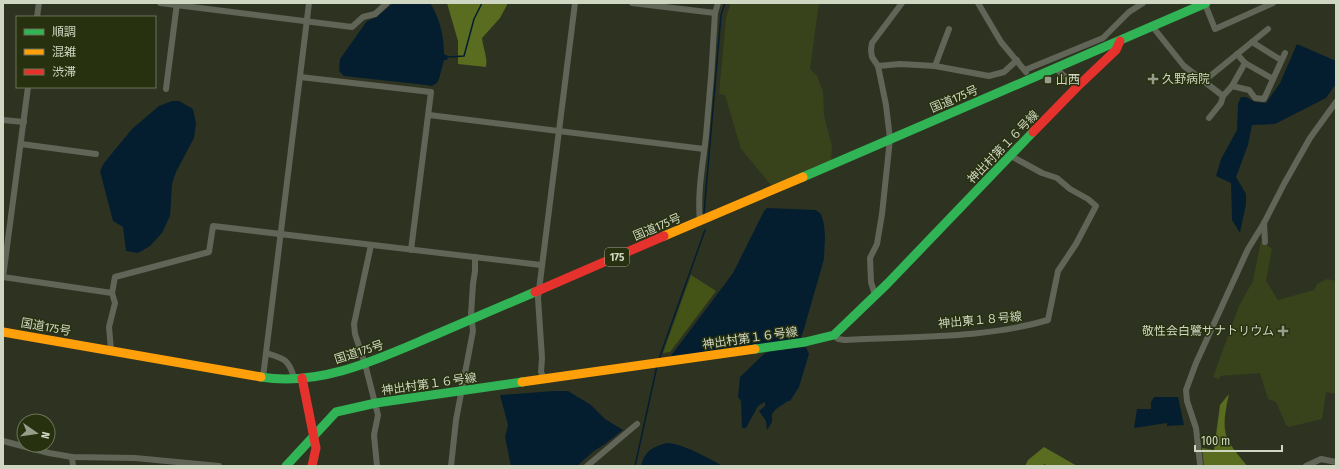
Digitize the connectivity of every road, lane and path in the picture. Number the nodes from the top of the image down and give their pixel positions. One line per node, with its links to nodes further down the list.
1 (39, 3): 15 (street)
2 (160, 3): 13 (street)
3 (309, 3): 16 (street)
4 (387, 3): 16 (street)
5 (575, 3): 45 (street)
6 (632, 3): 14 (street)
7 (718, 3): 14 (street)
8 (902, 3): 27 (street)
9 (978, 3): 24 (street)
10 (1143, 3): 30 (street)
11 (1206, 3): 12 (street); 17 (main road, 国道175号 / 175)
12 (1274, 3)
13 (177, 4): 16 (street); 38 (street)
14 (715, 13): 48 (street)
15 (37, 16)
16 (307, 21): 31 (street)
17 (1152, 26): 20 (main road, 国道175号 / 175); 34 (street)
18 (949, 29): 28 (street)
19 (1268, 29): 21 (street)
20 (1120, 41): 29 (main road, 国道175号 / 175); 36 (main road, 神出村第１６号線)
21 (1252, 42): 23 (street); 25 (street)
22 (1285, 53): 25 (street)
23 (1237, 54): 26 (street); 34 (street)
24 (1017, 60): 28 (street); 30 (street)
25 (1281, 60): 33 (street)
26 (1245, 63): 33 (street); 35 (street)
27 (878, 66): 28 (street); 46 (street)
28 (935, 66)
29 (1055, 68): 32 (main road, 国道175号 / 175); 36 (street)
30 (1025, 70): 32 (street)
31 (300, 77): 41 (street); 53 (street)
32 (1032, 78): 46 (main road, 国道175号 / 175)
33 (1273, 79): 35 (street)
34 (1204, 81): 39 (street)
35 (1232, 86): 39 (street)
36 (1077, 87): 50 (main road, 神出村第１６号線)
37 (28, 88): 44 (street)
38 (166, 89)
39 (1223, 96): 42 (street)
40 (1336, 102): 52 (street)
41 (429, 115): 45 (street); 56 (street)
42 (1209, 118)
43 (3, 120): 44 (street)
44 (24, 122): 47 (street)
45 (559, 131): 48 (street); 58 (street)
46 (890, 139): 51 (main road, 国道175号 / 175); 62 (street)
47 (21, 144): 49 (street); 59 (street)
48 (704, 149): 51 (street)
49 (96, 154)
50 (1012, 156): 62 (main road, 神出村第１６号線); 65 (street, 神出東１８号線)
51 (700, 221): 60 (main road, 国道175号 / 175)
52 (1264, 223): 54 (street); 79 (street)
53 (281, 234): 55 (street); 61 (street); 67 (street)
54 (1265, 242)
55 (371, 245): 56 (street); 68 (street)
56 (411, 250): 57 (street)
57 (475, 257): 58 (street); 63 (street)
58 (541, 265): 60 (street)
59 (3, 277): 61 (street)
60 (539, 290): 63 (main road, 国道175号 / 175); 71 (street)
61 (112, 293): 66 (street)
62 (875, 295): 65 (main road, 神出村第１６号線)
63 (471, 320): 68 (main road, 国道175号 / 175); 72 (street)
64 (3, 332): 66 (main road, 国道175号 / 175)
65 (834, 335): 71 (main road, 神出村第１６号線)
66 (111, 350): 69 (main road, 国道175号 / 175)
67 (266, 354): 69 (street); 70 (street)
68 (365, 364): 70 (main road, 国道175号 / 175); 73 (street)
69 (263, 377): 70 (main road, 国道175号 / 175)
70 (298, 378): 75 (main road)
71 (545, 380): 72 (main road, 神出村第１６号線)
72 (462, 391): 73 (main road, 神出村第１６号線); 85 (street)
73 (376, 403): 75 (main road, 神出村第１６号線); 84 (street)
74 (638, 424): 86 (street)
75 (314, 435): 82 (main road, 神出村第１６号線); 83 (main road)
76 (3, 441): 77 (street)
77 (72, 456): 80 (street); 81 (street)
78 (1336, 462): 87 (street)
79 (1200, 464)
80 (74, 466)
81 (219, 466)
82 (286, 466)
83 (312, 466)
84 (377, 466)
85 (450, 466)
86 (587, 466)
87 (1306, 466)

